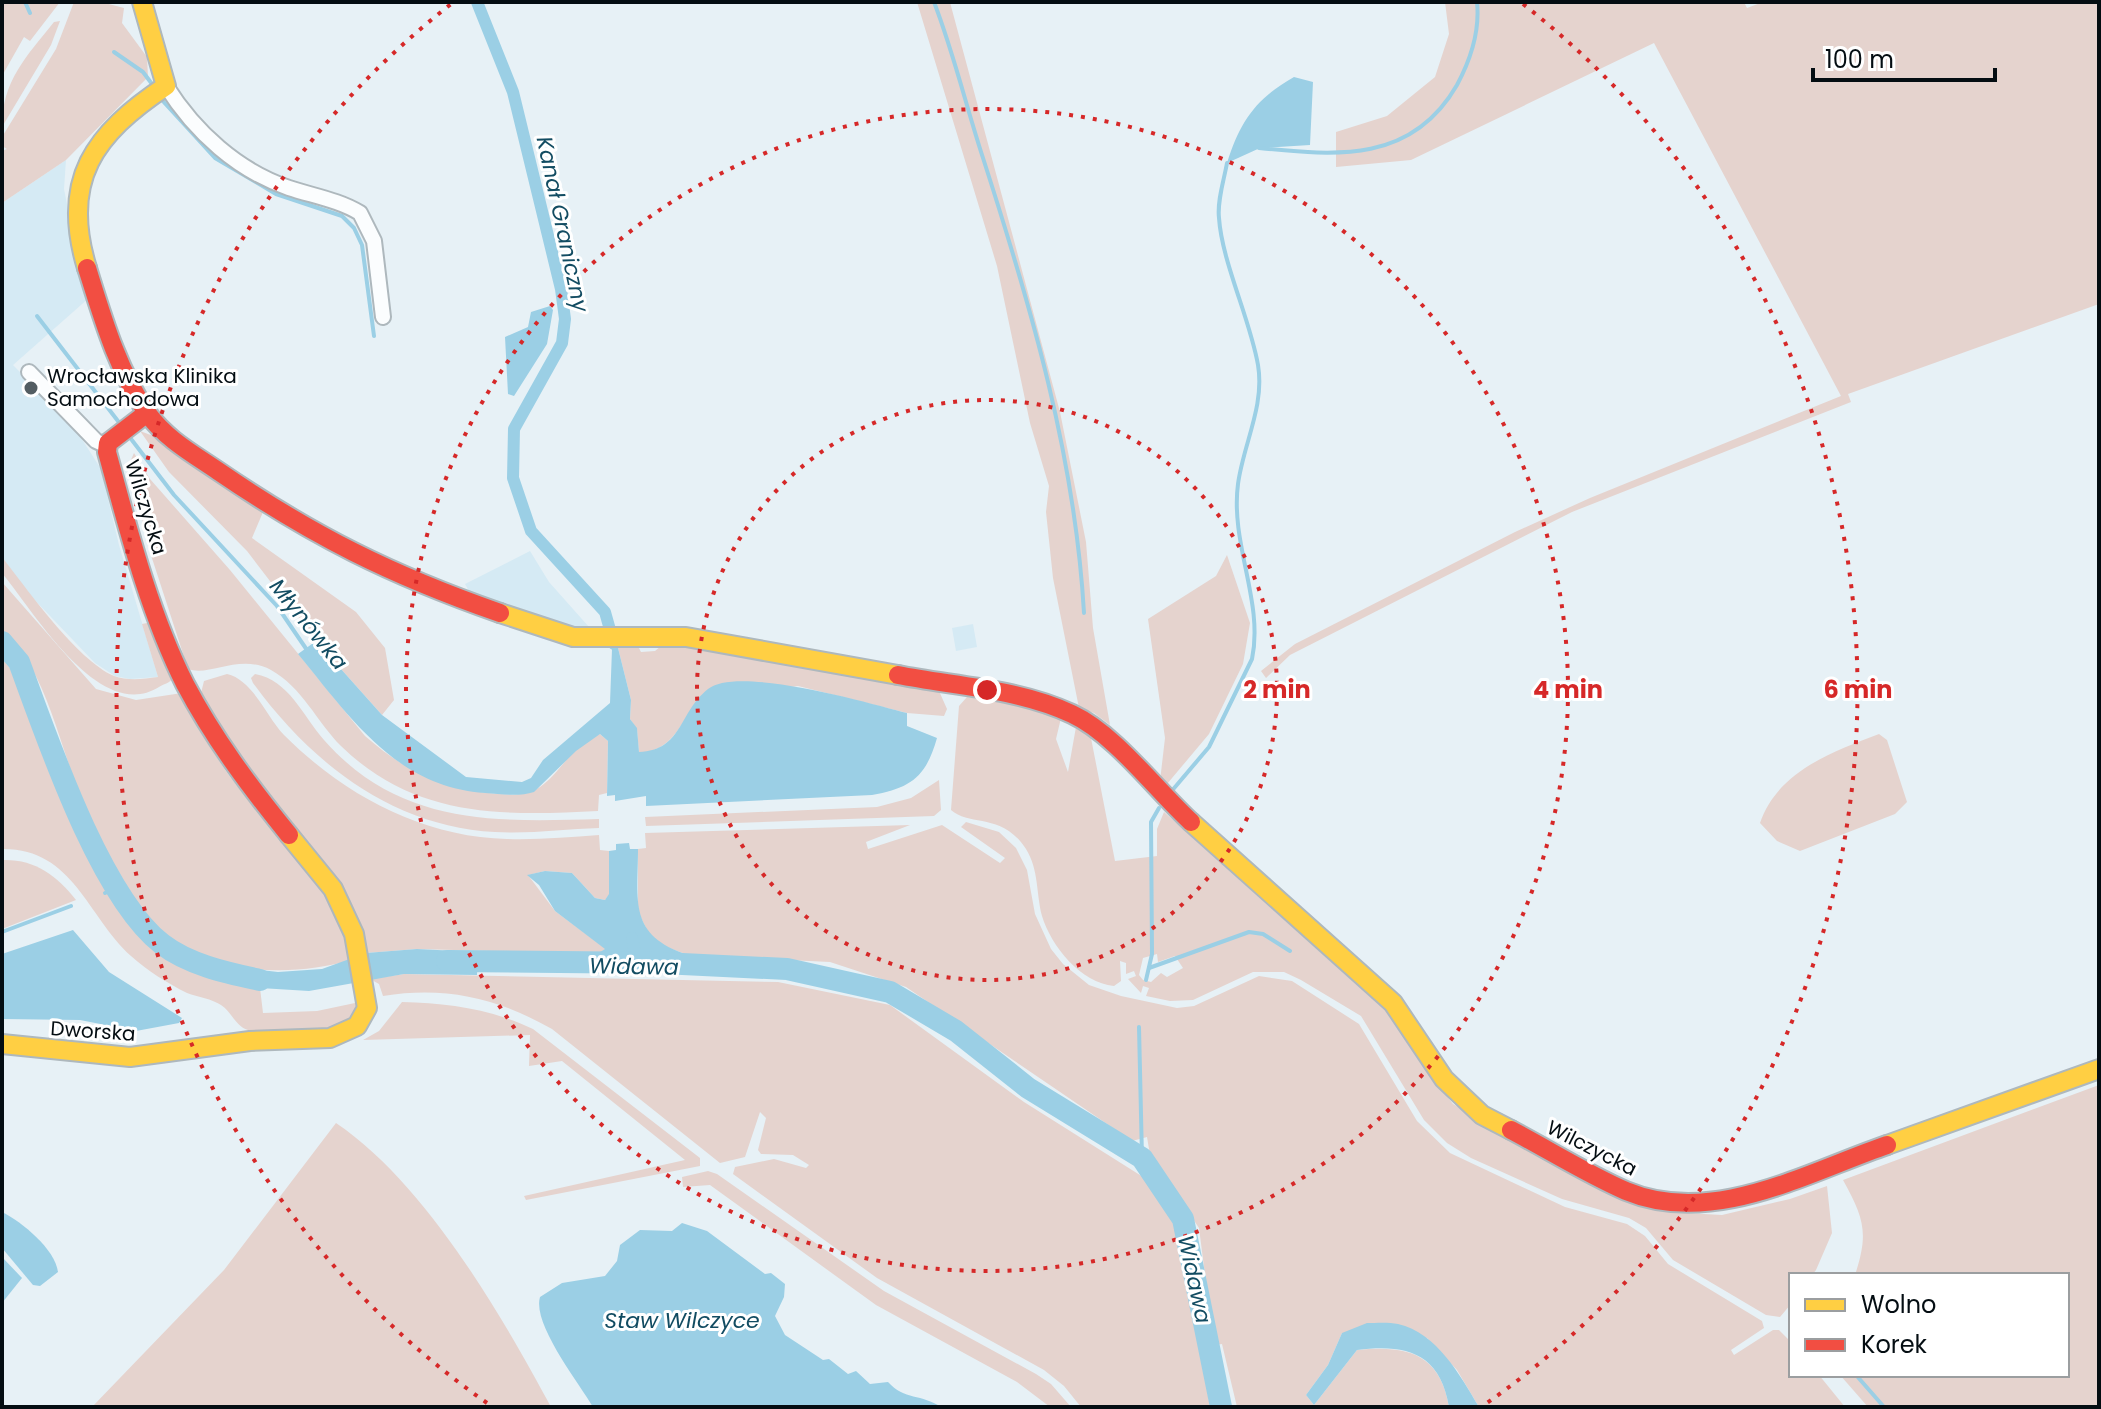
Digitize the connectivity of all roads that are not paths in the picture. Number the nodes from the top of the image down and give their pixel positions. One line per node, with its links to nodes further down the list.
1 (142, 2): 2 (street)
2 (166, 86): 3 (street); 5 (street)
3 (383, 317)
4 (29, 372): 6 (street)
5 (141, 417): 6 (street, Wilczycka); 9 (street, Wilczycka)
6 (110, 442): 7 (street, Wilczycka)
7 (366, 991): 8 (street, Dworska)
8 (2, 1044)
9 (2099, 1069)

